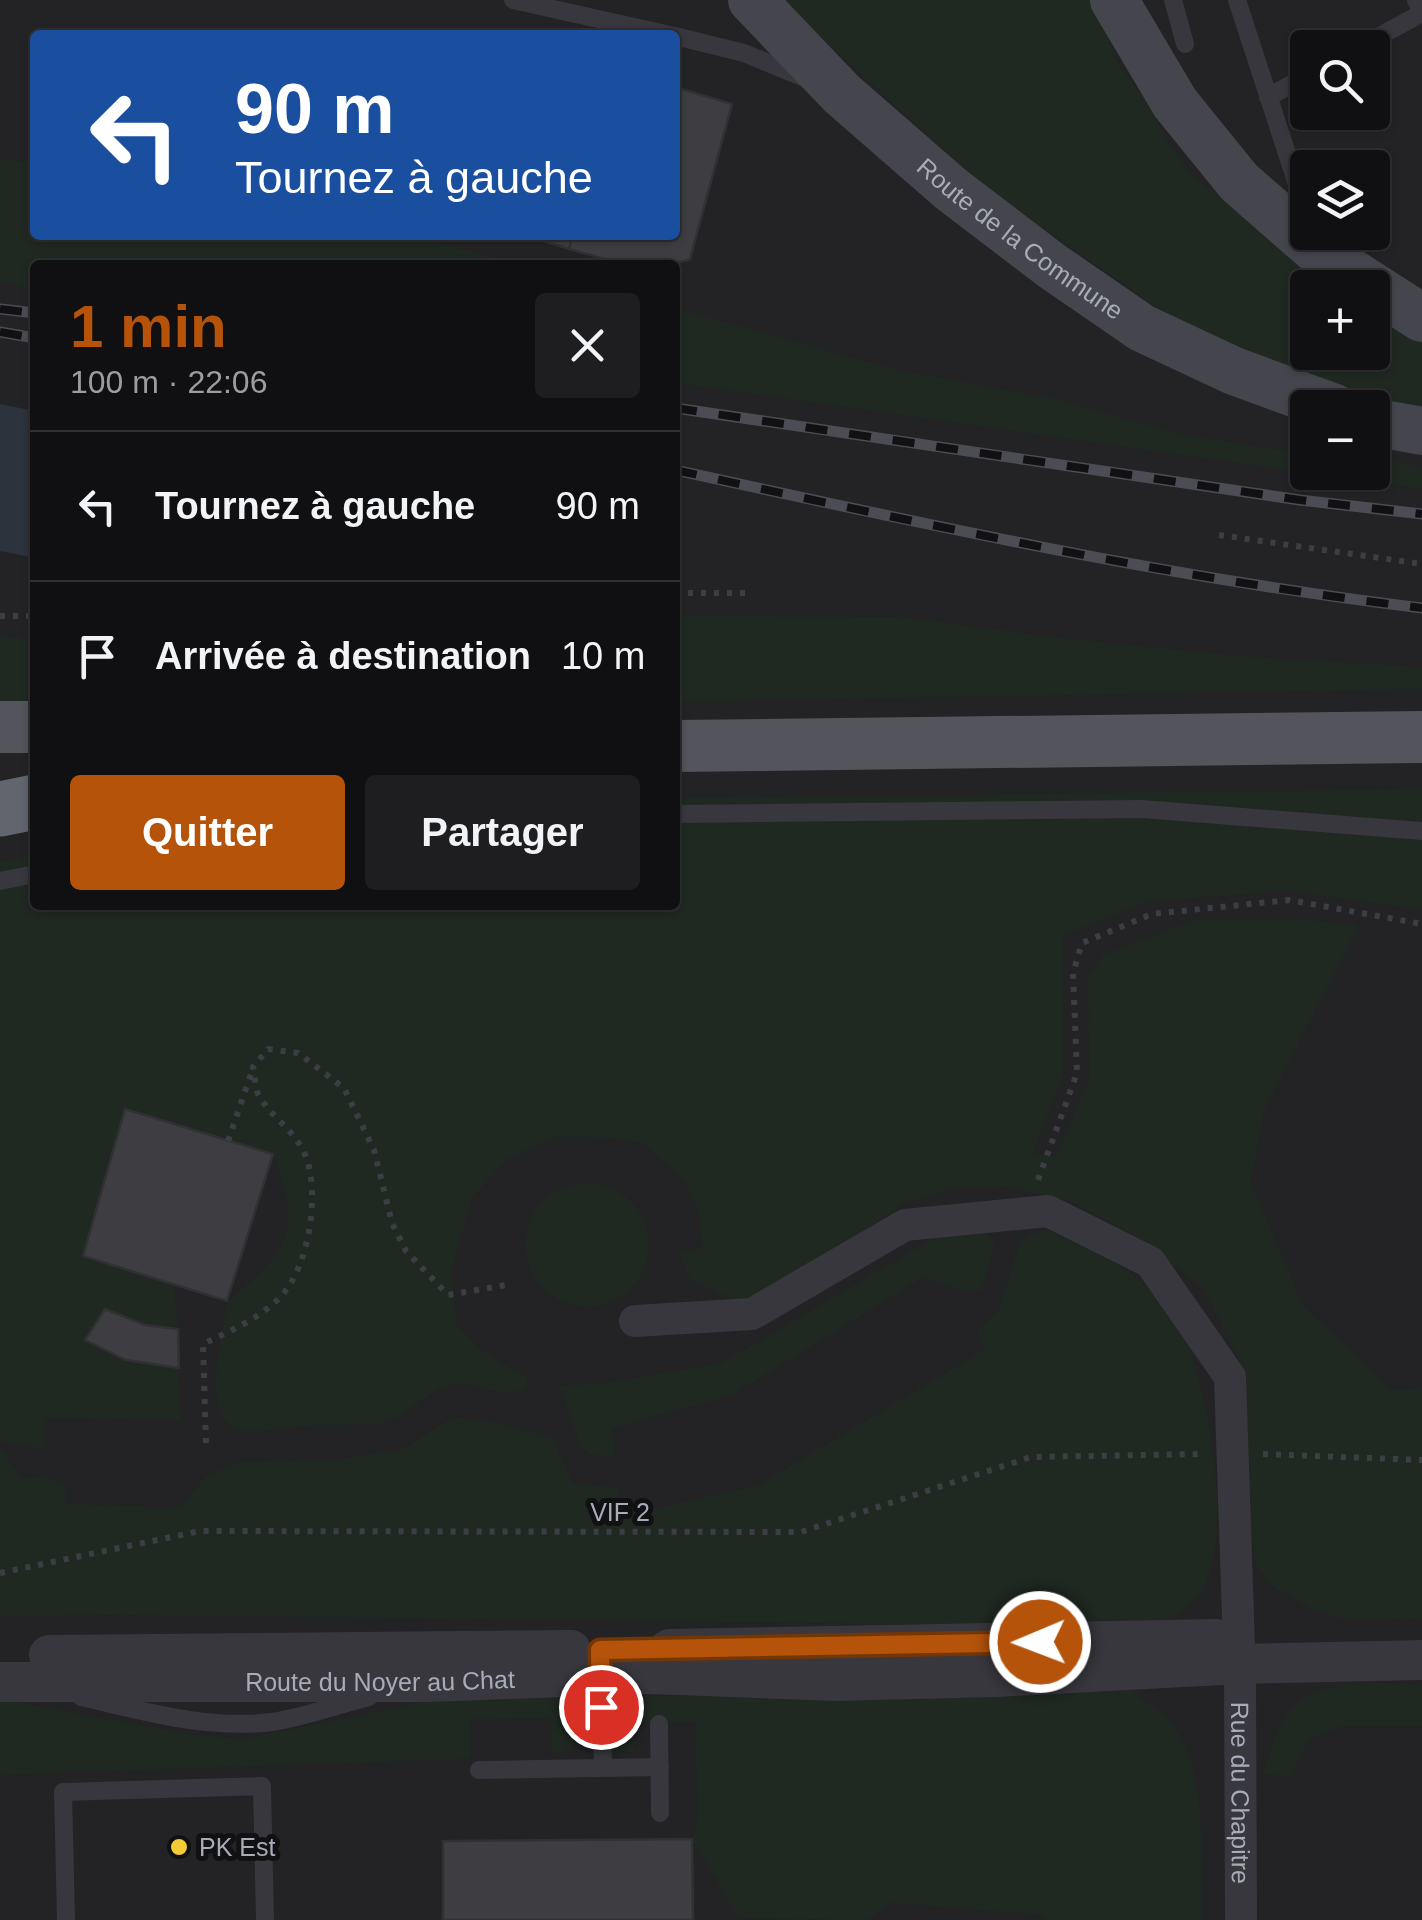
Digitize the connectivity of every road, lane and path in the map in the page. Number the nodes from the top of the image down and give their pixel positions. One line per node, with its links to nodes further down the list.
1 (513, 0): 7 (lane)
2 (752, 0): 13 (main road, Route de la Commune)
3 (1114, 0): 16 (main road)
4 (1173, 0): 11 (lane)
5 (1237, 0): 14 (lane)
6 (1416, 0): 9 (lane)
7 (554, 4): 8 (lane)
8 (651, 30)
9 (1390, 30)
10 (680, 37): 13 (lane)
11 (1186, 44)
12 (1290, 85): 14 (lane)
13 (842, 94): 19 (main road, Route de la Commune)
14 (1268, 97): 15 (lane)
15 (1290, 164)
16 (1290, 218)
17 (1334, 250): 18 (main road)
18 (1422, 318)
19 (1290, 391)
20 (1390, 425): 21 (main road)
21 (1422, 431)
22 (1219, 535): 23 (path)
23 (1422, 564)
24 (680, 593): 25 (path)
25 (747, 593)
26 (0, 616): 27 (path)
27 (30, 616)
28 (0, 727): 29 (main road)
29 (30, 728)
30 (1422, 738): 31 (main road)
31 (680, 746)
32 (30, 803): 33 (highway)
33 (0, 808)
34 (680, 814): 35 (lane)
35 (1422, 831)
36 (30, 875): 37 (lane)
37 (0, 881)
38 (1422, 924): 41 (path)
39 (253, 1067): 40 (path); 42 (path); 44 (path)
40 (228, 1141)
41 (1026, 1213): 43 (street, Rue du Chapitre); 45 (street, Rue du Chapitre)
42 (512, 1284)
43 (635, 1320)
44 (206, 1442)
45 (1233, 1454): 46 (path, VIF 2); 47 (path, VIF 2); 49 (street, Rue du Chapitre)
46 (1422, 1460)
47 (0, 1573)
48 (1422, 1636): 49 (street, Route du Noyer au Chat)
49 (1240, 1651): 50 (street, Route du Noyer au Chat); 51 (street, Route du Noyer au Chat); 60 (street, Rue du Chapitre)
50 (1422, 1660)
51 (600, 1662): 52 (street, Route du Noyer au Chat); 52 (street, Route du Noyer au Chat); 55 (lane)
52 (4, 1673)
53 (659, 1724): 54 (lane)
54 (660, 1767): 55 (lane); 57 (lane)
55 (602, 1768): 56 (lane)
56 (479, 1770)
57 (660, 1814)
58 (66, 1920): 59 (lane)
59 (265, 1920)
60 (1240, 1920)

